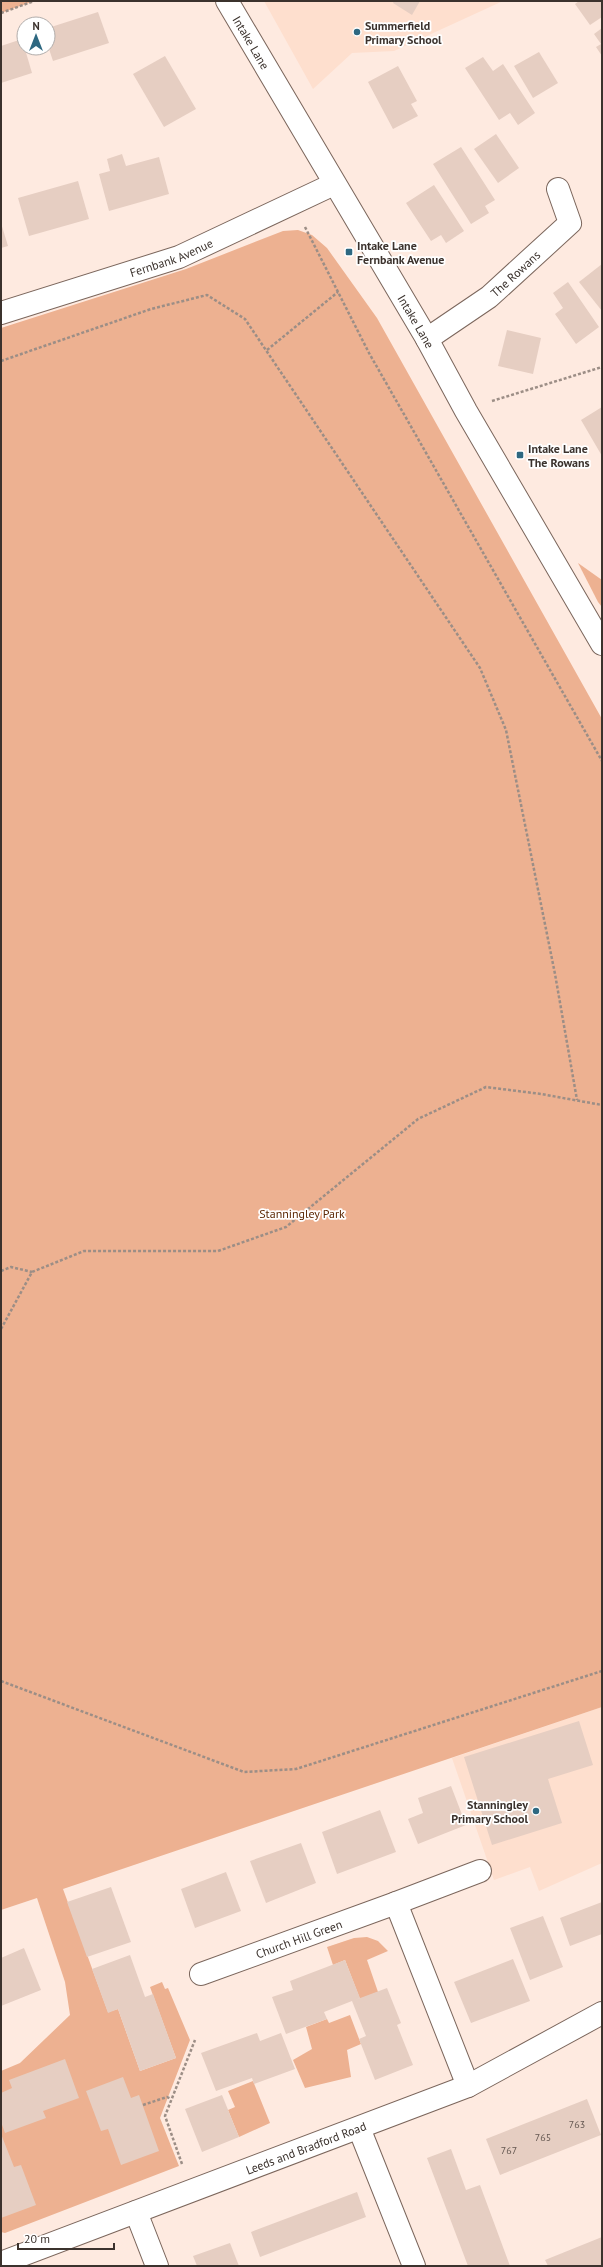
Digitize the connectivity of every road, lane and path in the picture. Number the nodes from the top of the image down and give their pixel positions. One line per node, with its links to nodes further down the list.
1 (34, 1): 3 (path)
2 (228, 1): 4 (street, Intake Lane)
3 (1, 12)
4 (334, 184): 6 (street, Fernbank Avenue); 9 (street, Intake Lane)
5 (558, 188): 9 (street, The Rowans)
6 (293, 204): 7 (path); 8 (street, Fernbank Avenue)
7 (338, 292): 10 (path); 15 (path)
8 (1, 313)
9 (427, 339): 13 (street, Intake Lane)
10 (267, 350): 11 (path); 16 (path)
11 (1, 361)
12 (602, 367): 13 (path)
13 (466, 411): 14 (street, Intake Lane)
14 (602, 644)
15 (602, 761)
16 (577, 1100): 17 (path); 19 (path)
17 (602, 1105)
18 (1, 1271): 19 (path)
19 (32, 1272): 20 (path)
20 (1, 1329)
21 (602, 1671): 22 (path)
22 (1, 1681)
23 (480, 1871): 24 (street, Church Hill Green)
24 (396, 1903): 25 (street, Church Hill Green); 28 (street)
25 (201, 1974)
26 (602, 2013): 28 (street, Leeds and Bradford Road)
27 (195, 2040): 29 (path)
28 (468, 2086): 31 (street, Leeds and Bradford Road)
29 (171, 2099): 30 (path); 32 (path)
30 (143, 2105)
31 (359, 2128): 33 (street, Leeds and Bradford Road); 36 (street)
32 (184, 2170)
33 (136, 2212): 34 (street, Leeds and Bradford Road); 35 (street)
34 (1, 2263)
35 (157, 2266)
36 (414, 2266)

